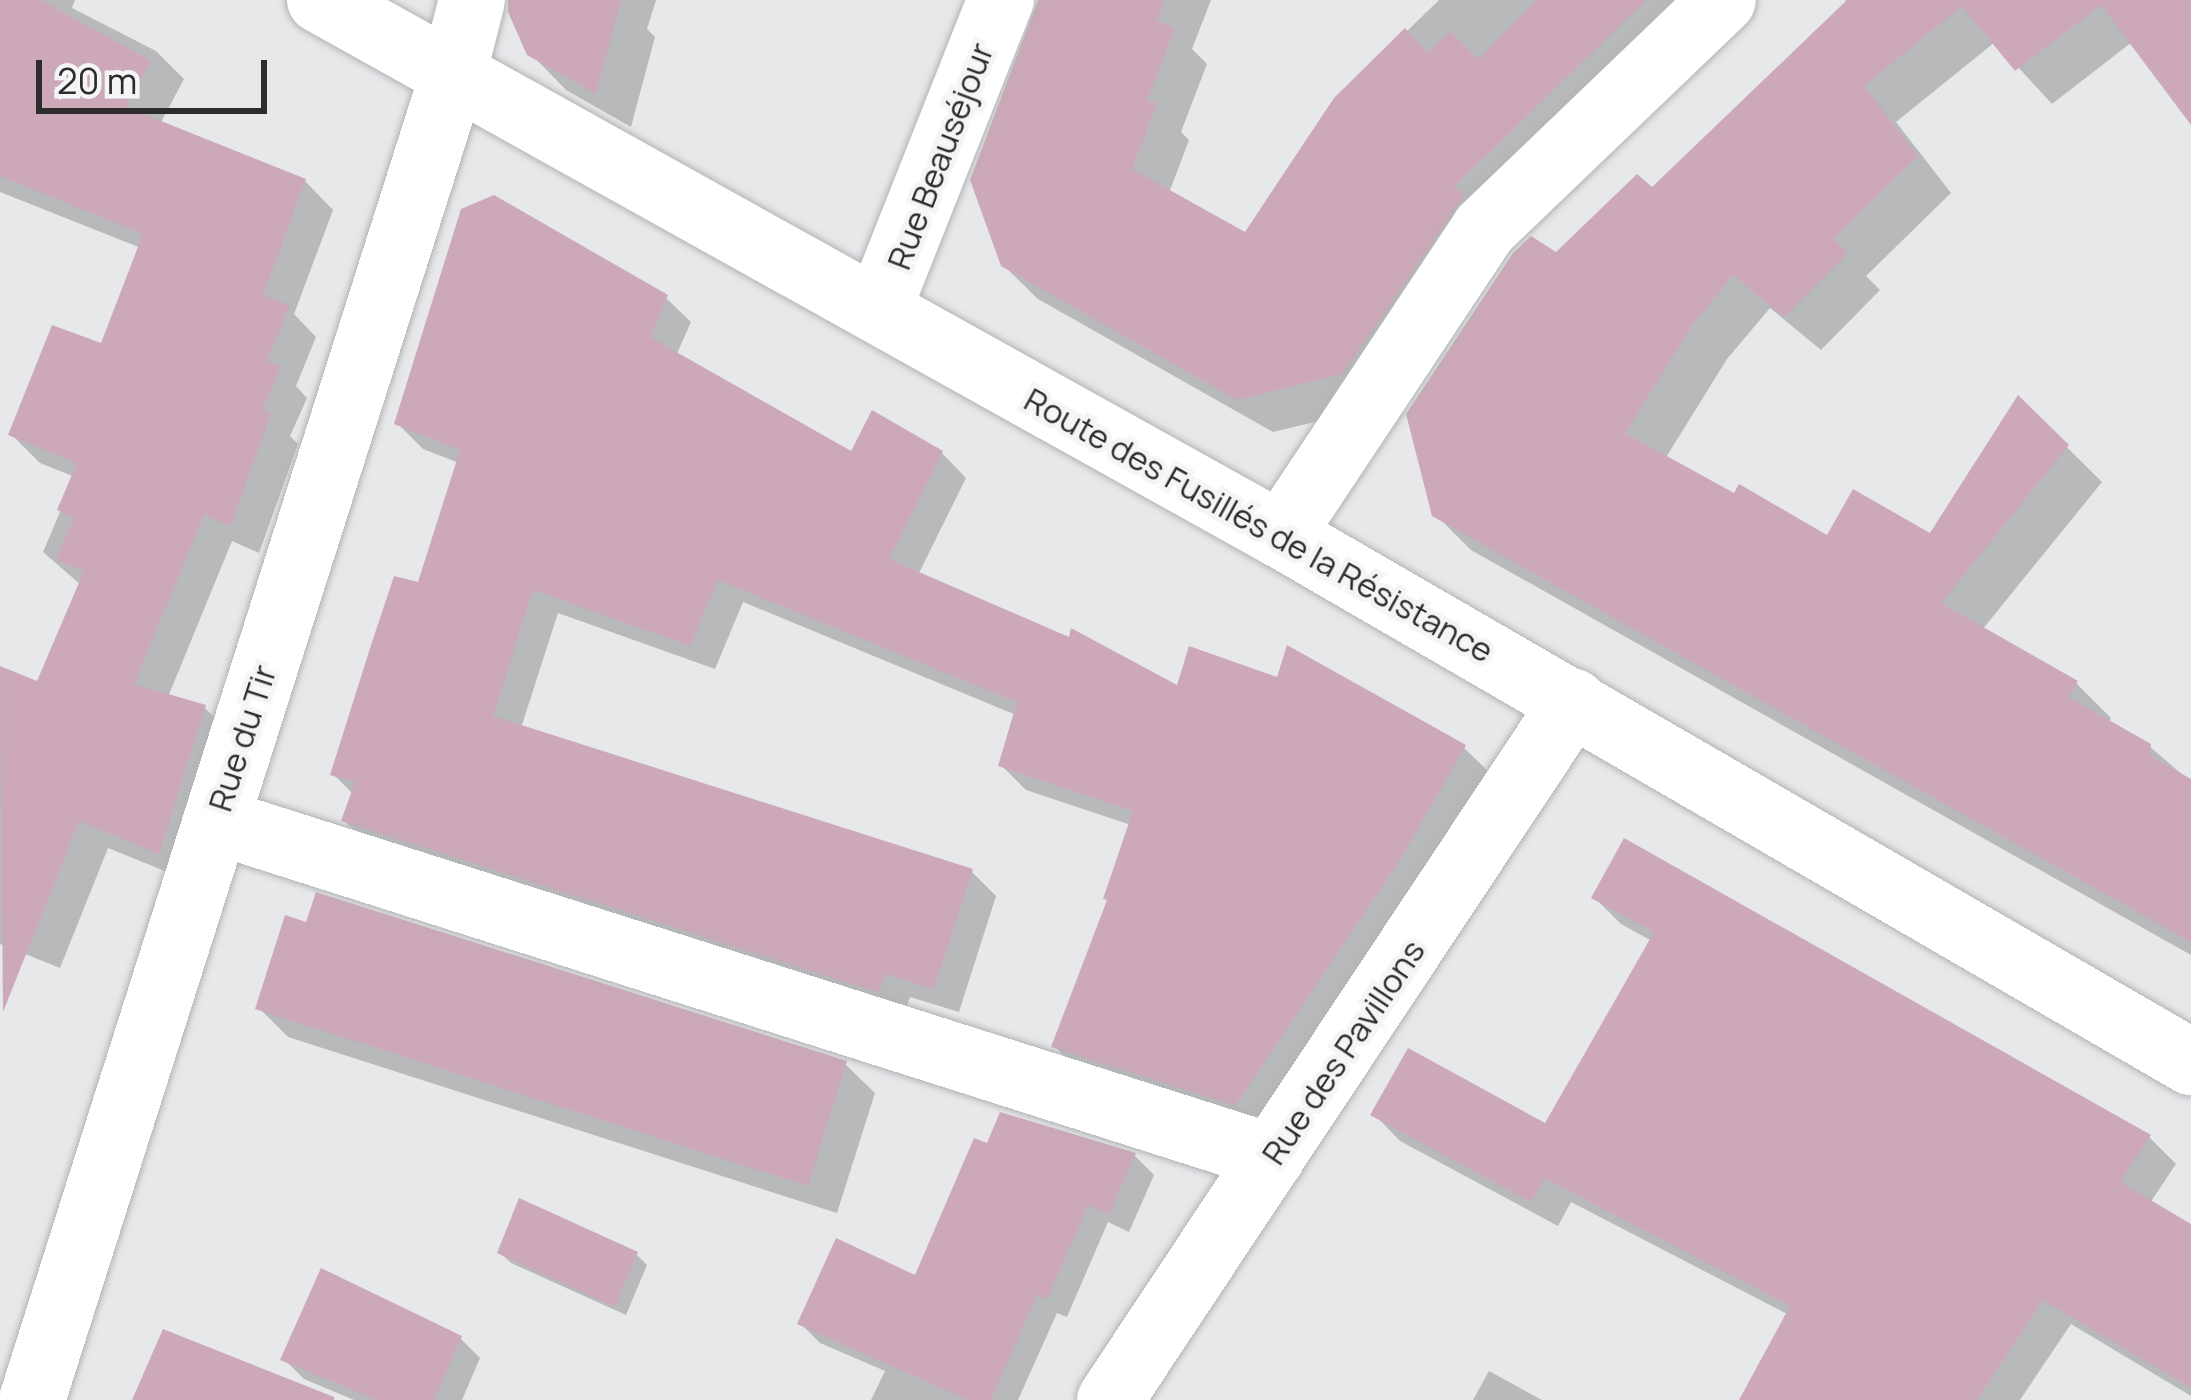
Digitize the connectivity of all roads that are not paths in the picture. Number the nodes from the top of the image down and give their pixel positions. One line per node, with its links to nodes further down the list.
1 (320, 0): 5 (street, Route des Fusillés de la Résistance)
2 (472, 0): 5 (street, Rue du Tir)
3 (1001, 0): 6 (street, Rue Beauséjour)
4 (1723, 0): 7 (street)
5 (453, 76): 6 (street, Route des Fusillés de la Résistance); 9 (street, Rue du Tir)
6 (878, 310): 7 (street, Route des Fusillés de la Résistance)
7 (1281, 535): 8 (street, Route des Fusillés de la Résistance)
8 (1573, 702): 10 (street, Route des Fusillés de la Résistance); 11 (street, Rue des Pavillons)
9 (216, 820): 11 (street); 12 (street, Rue du Tir)
10 (2191, 1062)
11 (1272, 1157): 13 (street, Rue des Pavillons)
12 (32, 1400)
13 (1110, 1400)

